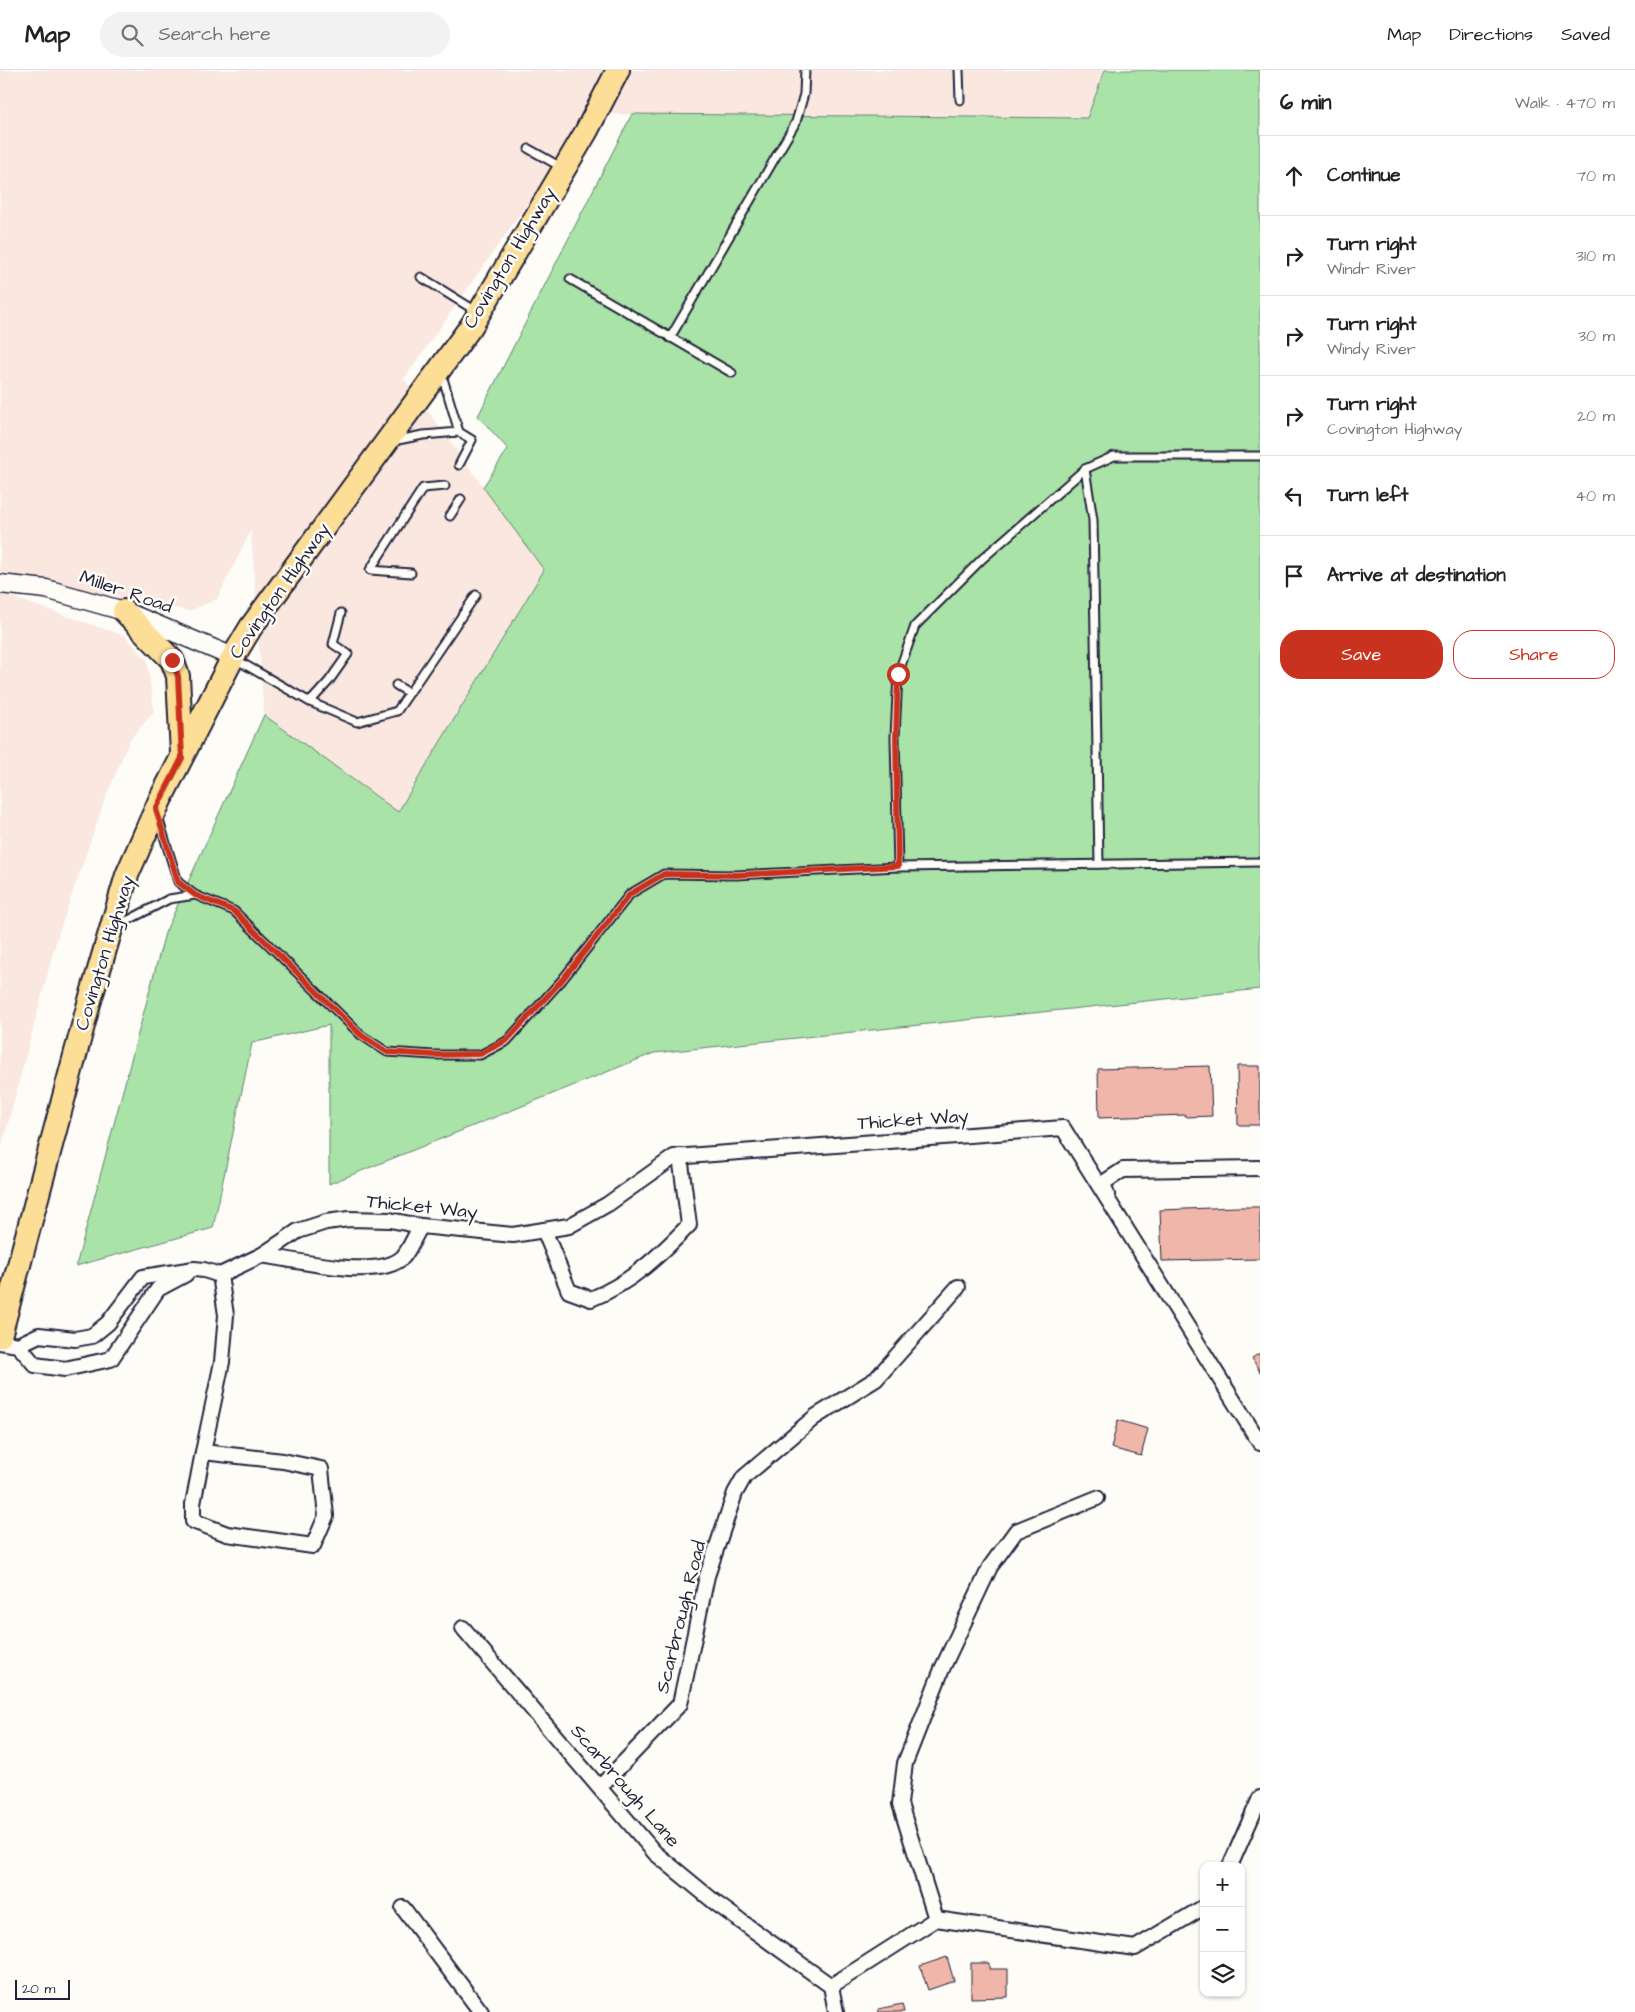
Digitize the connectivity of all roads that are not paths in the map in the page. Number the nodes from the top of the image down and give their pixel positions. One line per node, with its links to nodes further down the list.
1 (805, 70): 10 (lane)
2 (959, 70): 4 (lane)
3 (614, 73): 6 (main road, Covington Highway)
4 (960, 100)
5 (529, 149): 6 (lane)
6 (564, 169): 9 (main road, Covington Highway)
7 (421, 277): 9 (lane)
8 (570, 279): 10 (lane)
9 (478, 313): 11 (main road, Covington Highway)
10 (670, 338): 12 (lane)
11 (440, 368): 13 (lane); 14 (main road, Covington Highway)
12 (732, 373)
13 (458, 432): 14 (lane); 16 (lane)
14 (386, 443): 26 (main road, Covington Highway)
15 (1260, 456): 17 (lane)
16 (459, 465)
17 (1085, 469): 33 (lane); 34 (lane)
18 (444, 486): 21 (lane)
19 (462, 499): 20 (lane)
20 (450, 516)
21 (411, 573)
22 (0, 584): 24 (street, Miller Road)
23 (476, 595): 28 (lane)
24 (124, 611): 26 (street, Miller Road); 30 (main road)
25 (341, 612): 29 (lane)
26 (233, 657): 29 (lane); 30 (main road, Covington Highway)
27 (396, 685): 28 (lane)
28 (409, 693): 29 (lane)
29 (310, 702)
30 (182, 758): 31 (main road, Covington Highway)
31 (156, 809): 35 (lane); 36 (main road, Covington Highway)
32 (1260, 862): 33 (lane)
33 (1098, 864): 34 (lane)
34 (898, 866): 35 (lane)
35 (195, 895): 36 (lane)
36 (111, 930): 46 (main road, Covington Highway)
37 (680, 1156): 39 (street, Thicket Way); 41 (street, Thicket Way); 41 (street)
38 (1260, 1168): 39 (street)
39 (1109, 1200): 48 (street, Thicket Way)
40 (420, 1226): 41 (street, Thicket Way); 42 (street, Thicket Way); 42 (street)
41 (544, 1230)
42 (262, 1255): 44 (street, Thicket Way)
43 (194, 1269): 44 (street); 46 (street); 46 (street)
44 (220, 1275): 49 (street)
45 (958, 1287): 52 (street, Scarbrough Road)
46 (9, 1341): 47 (street)
47 (0, 1342)
48 (1260, 1443)
49 (203, 1452): 49 (street)
50 (1098, 1498): 57 (street)
51 (463, 1628): 52 (street, Scarbrough Lane)
52 (600, 1787): 58 (street, Scarbrough Lane)
53 (1260, 1798): 54 (street)
54 (1232, 1862)
55 (403, 1908): 59 (street)
56 (1200, 1909): 57 (street)
57 (936, 1919): 58 (street)
58 (831, 1986): 60 (street)
59 (481, 2012)
60 (836, 2012)

